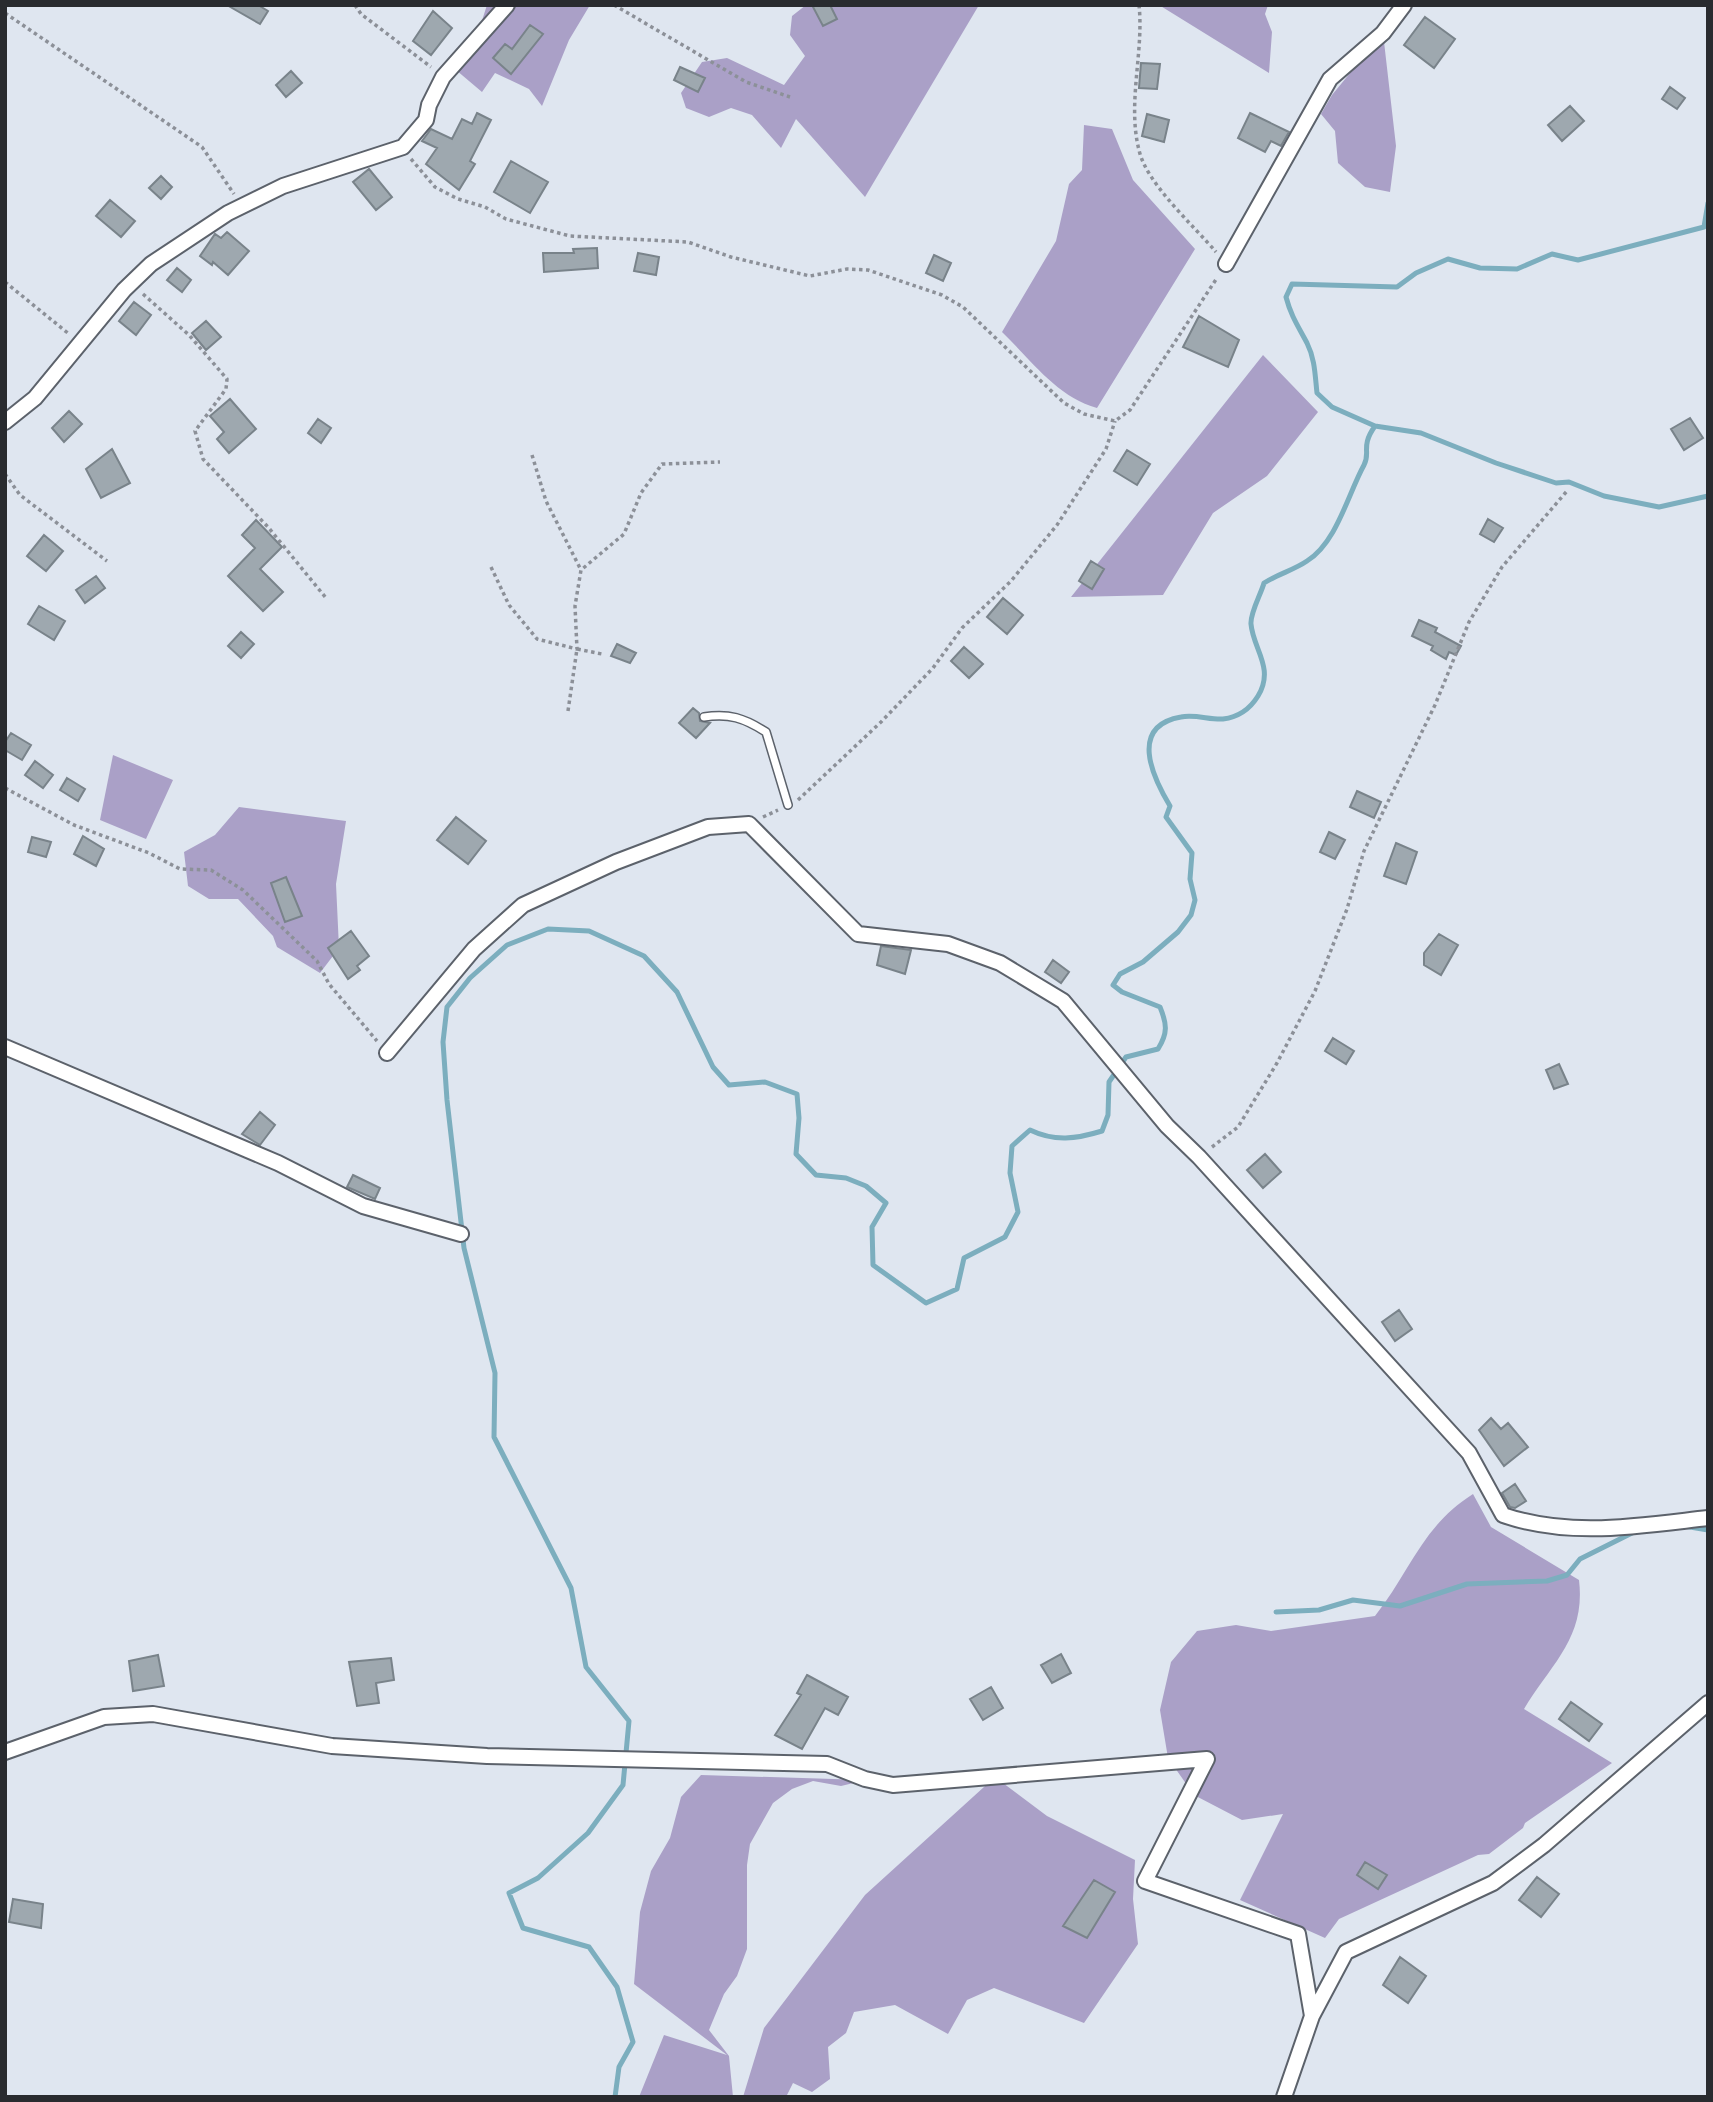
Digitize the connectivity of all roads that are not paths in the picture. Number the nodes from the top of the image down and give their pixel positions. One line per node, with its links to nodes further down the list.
1 (507, 5): 4 (street)
2 (1404, 5): 3 (street)
3 (1226, 264)
4 (5, 422)
5 (704, 717): 6 (lane)
6 (788, 805)
7 (5, 1046): 9 (street)
8 (387, 1053): 10 (street)
9 (461, 1234)
10 (1708, 1518)
11 (1708, 1703): 13 (street)
12 (5, 1752): 13 (street)
13 (1312, 2016): 14 (street)
14 (1284, 2097)

